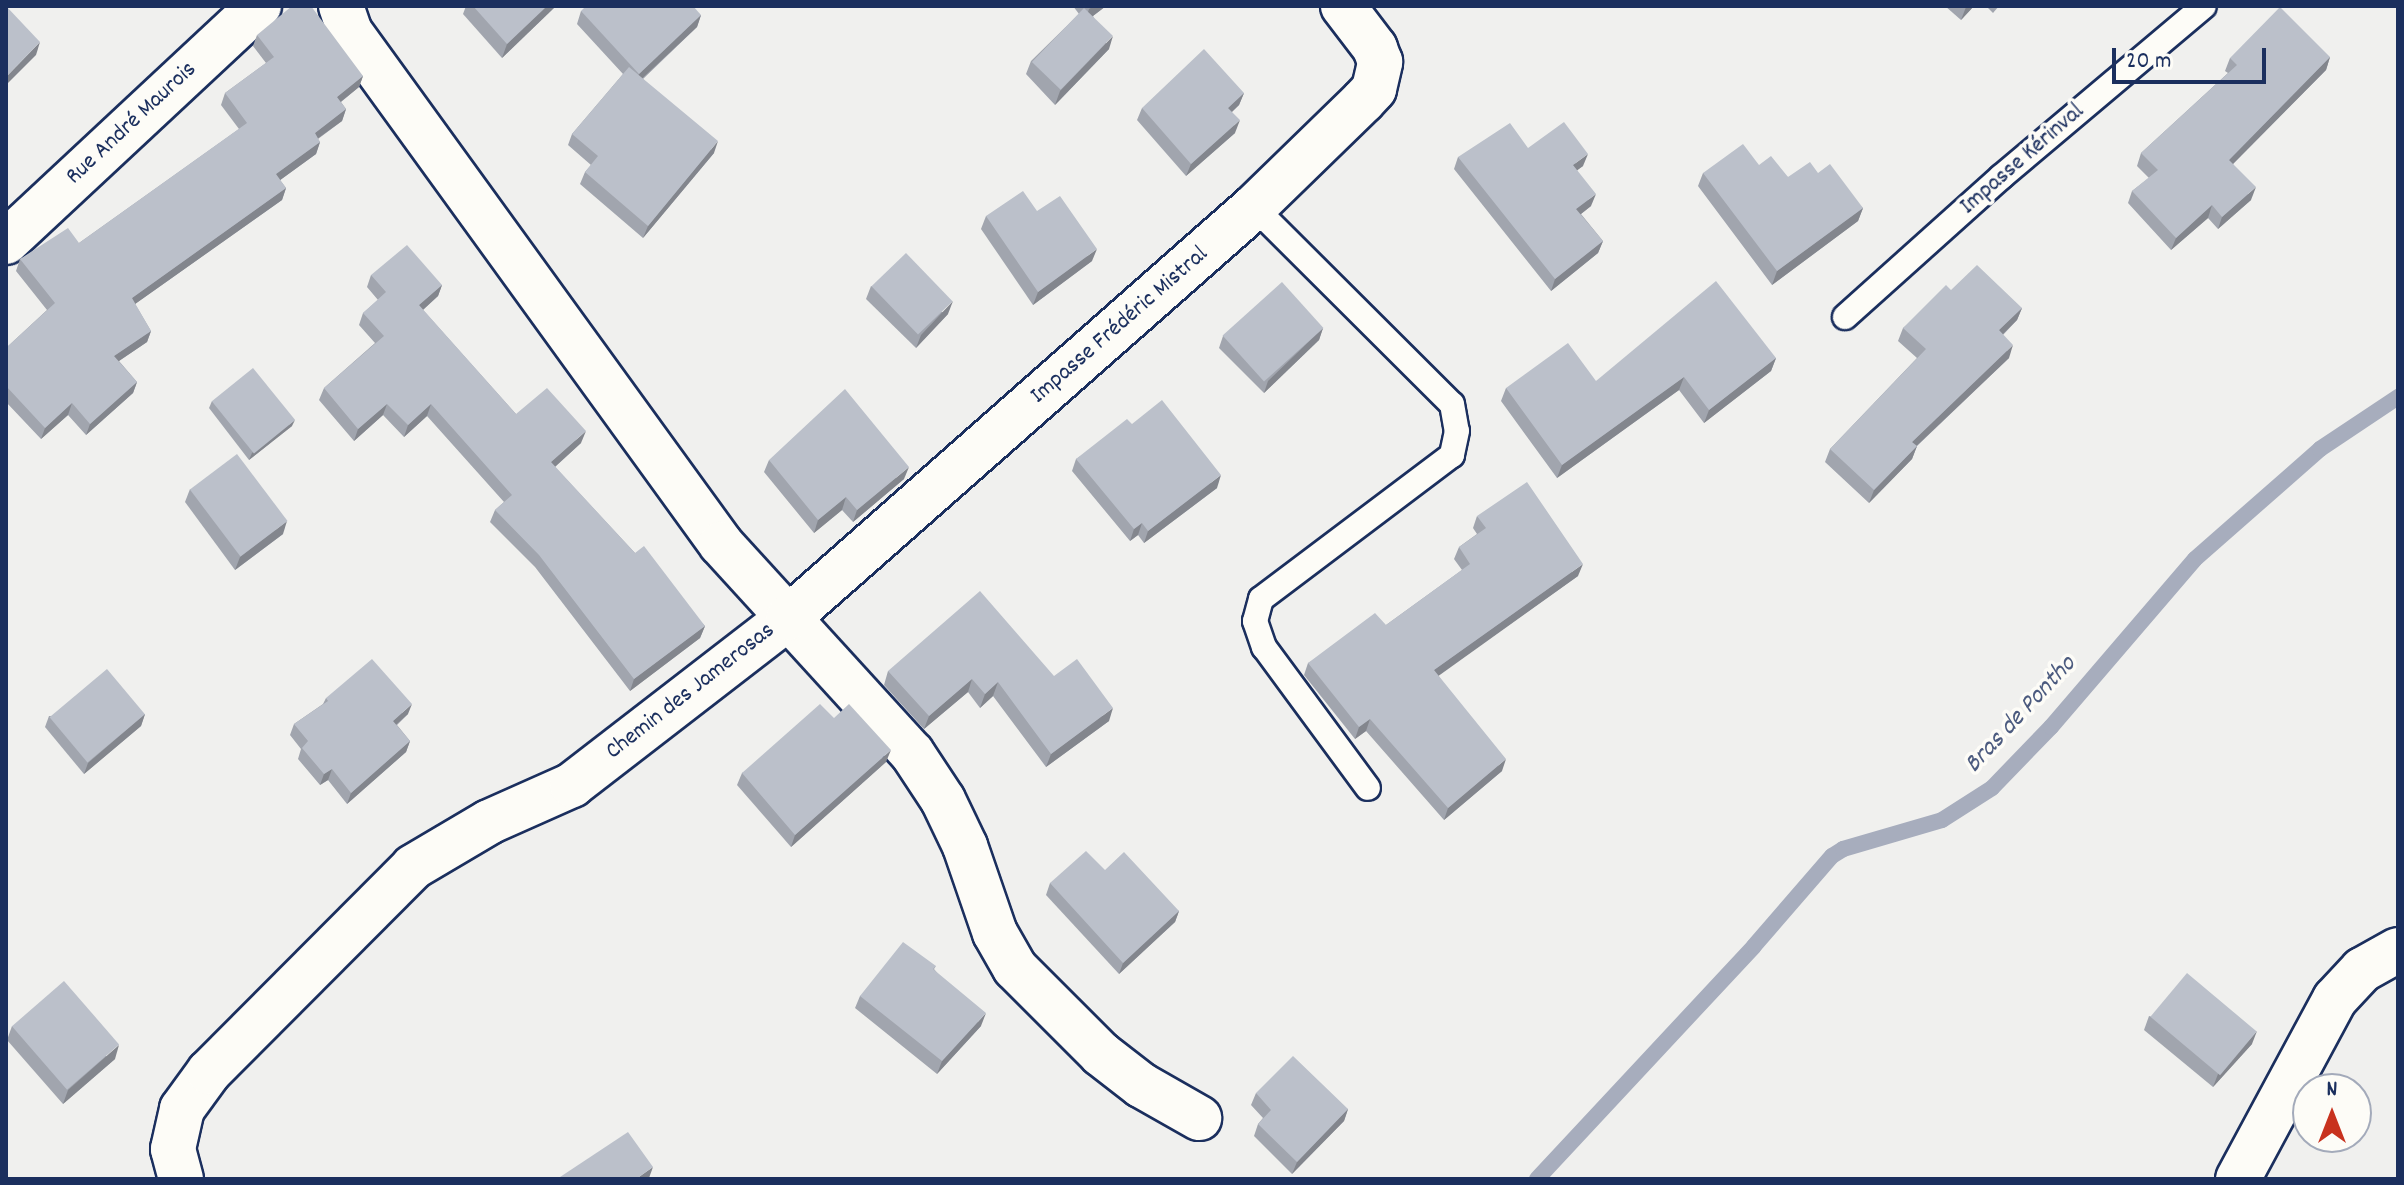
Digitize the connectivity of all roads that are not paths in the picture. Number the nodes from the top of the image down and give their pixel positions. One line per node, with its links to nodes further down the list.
1 (259, 6): 6 (street, Rue André Maurois)
2 (341, 6): 8 (street, Chemin des Jamerosas)
3 (1343, 6): 5 (street, Impasse Frédéric Mistral)
4 (2204, 6): 7 (lane, Impasse Kérinval)
5 (1254, 207): 8 (street, Impasse Frédéric Mistral); 9 (lane)
6 (6, 242)
7 (1845, 317)
8 (788, 618): 11 (street); 12 (street, Chemin des Jamerosas)
9 (1368, 788)
10 (2398, 950): 13 (street)
11 (1199, 1118)
12 (181, 1179)
13 (2238, 1179)

